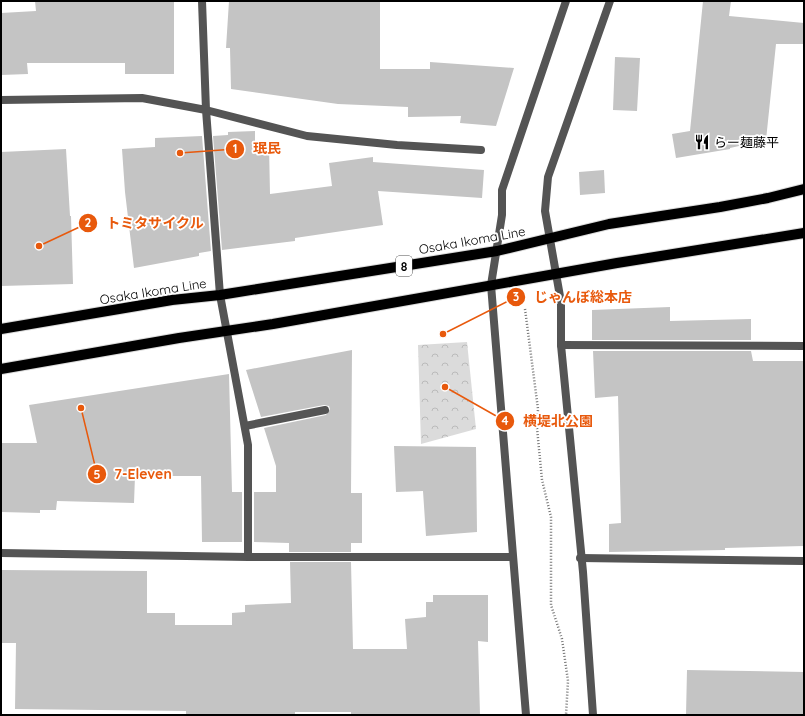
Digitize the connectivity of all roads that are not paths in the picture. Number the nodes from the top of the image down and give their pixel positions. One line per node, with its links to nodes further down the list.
1 (202, 1): 5 (street)
2 (566, 1): 10 (street)
3 (610, 1): 9 (street)
4 (1, 100): 5 (street)
5 (206, 110): 6 (street); 13 (street)
6 (481, 150)
7 (804, 189): 9 (main road, Osaka Ikoma Line / 8)
8 (804, 233): 11 (main road)
9 (550, 238): 10 (main road, Osaka Ikoma Line / 8); 11 (street)
10 (497, 251): 12 (street); 13 (main road, Osaka Ikoma Line / 8)
11 (556, 274): 12 (main road); 16 (street)
12 (491, 286): 15 (main road); 23 (street)
13 (220, 295): 14 (main road, Osaka Ikoma Line / 8); 15 (street)
14 (1, 329)
15 (226, 331): 18 (main road); 20 (street)
16 (561, 345): 17 (street); 24 (street)
17 (804, 346)
18 (1, 369)
19 (325, 410): 20 (street)
20 (245, 426): 22 (street)
21 (1, 553): 22 (street)
22 (248, 557): 23 (street)
23 (512, 557): 26 (street)
24 (580, 558): 25 (street); 27 (street)
25 (804, 561)
26 (526, 715)
27 (594, 715)

